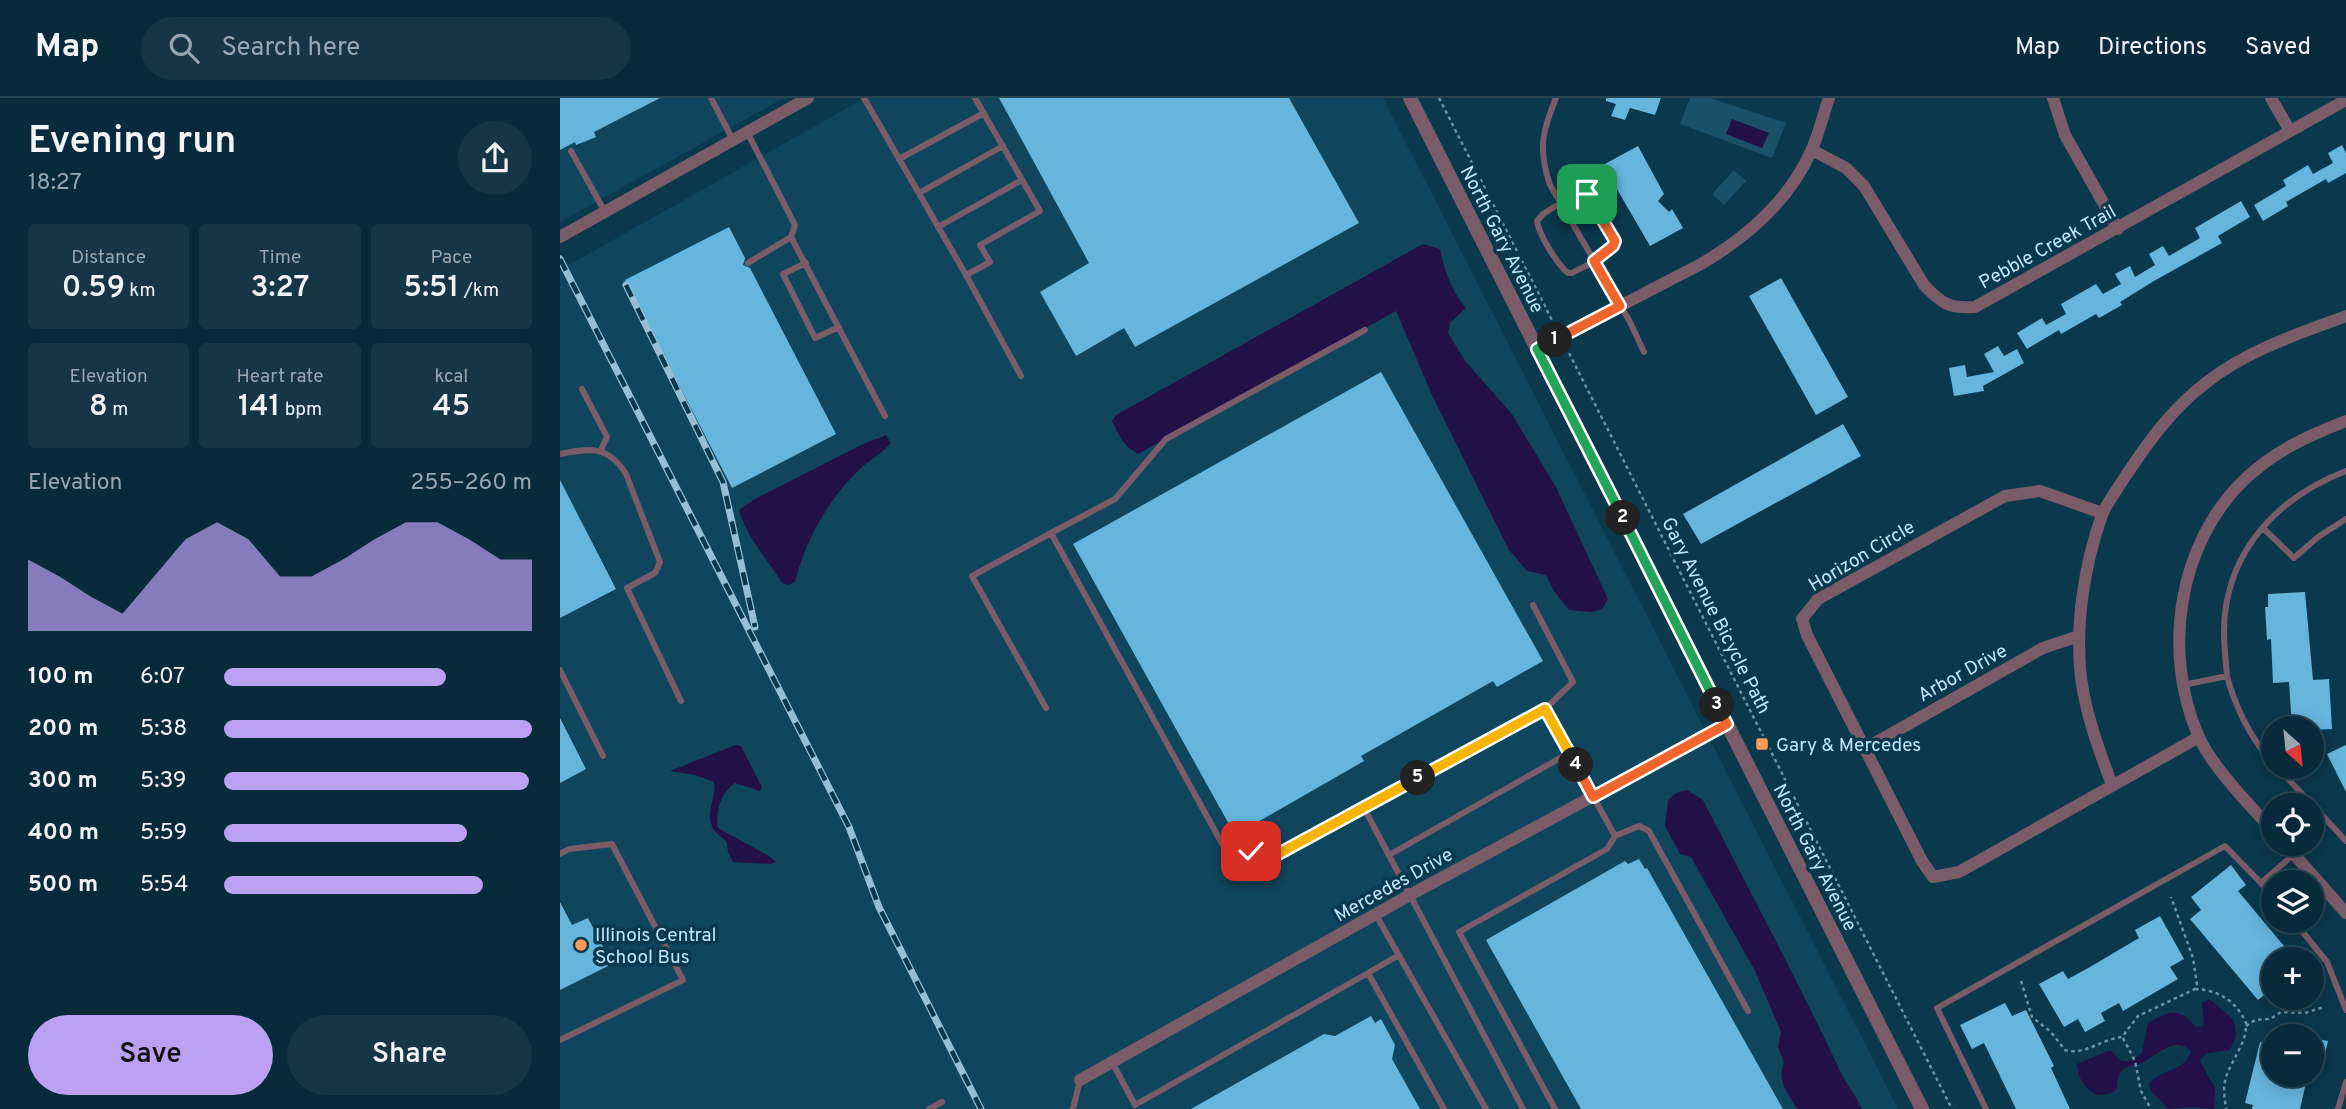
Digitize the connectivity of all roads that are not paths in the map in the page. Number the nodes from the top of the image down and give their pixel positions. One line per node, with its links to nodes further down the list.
1 (711, 98): 14 (lane)
2 (808, 98): 13 (street)
3 (864, 98): 18 (lane)
4 (975, 98): 11 (lane)
5 (1410, 98): 35 (street, North Gary Avenue)
6 (1556, 98): 21 (lane)
7 (1829, 98): 16 (street)
8 (2053, 98): 24 (street)
9 (2271, 98): 12 (street)
10 (2346, 100): 12 (street, Pebble Creek Trail)
11 (984, 113): 15 (lane); 18 (lane)
12 (2290, 131): 24 (street, Pebble Creek Trail)
13 (747, 132): 14 (street); 26 (lane)
14 (733, 140): 22 (street)
15 (1003, 146): 19 (lane); 20 (lane)
16 (1812, 150): 24 (street, Pebble Creek Trail); 31 (street)
17 (571, 151): 22 (lane)
18 (899, 159): 20 (lane)
19 (1022, 180): 23 (lane); 30 (lane)
20 (919, 193): 23 (lane)
21 (1560, 203): 27 (lane); 27 (lane); 27 (lane)
22 (605, 212): 25 (street)
23 (938, 227): 30 (lane)
24 (2118, 229)
25 (560, 237)
26 (791, 237): 28 (lane); 29 (lane)
27 (1594, 261): 31 (lane)
28 (748, 263)
29 (806, 263): 33 (lane); 33 (lane)
30 (966, 275): 37 (lane)
31 (1620, 306): 35 (street); 36 (lane)
32 (2346, 316): 44 (street)
33 (839, 327): 39 (lane)
34 (1365, 330): 47 (lane)
35 (1537, 349): 56 (street, North Gary Avenue)
36 (1644, 352)
37 (1021, 376)
38 (582, 389): 41 (lane)
39 (885, 416)
40 (2346, 421): 52 (street)
41 (601, 450): 42 (lane); 53 (lane)
42 (560, 454)
43 (2346, 471): 46 (lane)
44 (2102, 513): 49 (street); 59 (street, Horizon Circle)
45 (2346, 519): 46 (lane)
46 (2263, 528): 51 (lane)
47 (1051, 533): 54 (lane); 65 (lane)
48 (1533, 605): 55 (lane)
49 (2079, 635): 59 (street, Arbor Drive); 63 (street)
50 (560, 670): 61 (lane)
51 (2227, 676): 52 (lane); 58 (lane)
52 (2183, 685): 57 (street)
53 (681, 701)
54 (1046, 708)
55 (1545, 709): 60 (lane); 65 (lane)
56 (1727, 724): 64 (street, Mercedes Drive); 94 (street, North Gary Avenue)
57 (2199, 737): 63 (street, Horizon Circle); 66 (street)
58 (2261, 747)
59 (1866, 748): 63 (street, Horizon Circle)
60 (1569, 753): 64 (lane); 70 (lane)
61 (603, 756)
62 (2288, 779): 68 (lane)
63 (2112, 785)
64 (1593, 797): 67 (lane); 75 (street, Mercedes Drive)
65 (1364, 808): 70 (lane)
66 (2261, 817)
67 (1615, 836): 82 (lane); 93 (lane)
68 (2346, 841)
69 (560, 854): 83 (lane)
70 (1388, 855): 75 (lane)
71 (2292, 856): 73 (lane)
72 (2296, 856): 76 (street)
73 (2276, 870)
74 (2261, 883): 95 (lane)
75 (1410, 895): 77 (street, Mercedes Drive); 92 (lane)
76 (2346, 913)
77 (1376, 915): 79 (lane); 84 (street, Mercedes Drive)
78 (2304, 933): 81 (lane)
79 (1399, 955): 80 (lane); 91 (lane)
80 (1368, 973): 84 (lane); 90 (lane)
81 (2346, 1010)
82 (1748, 1011)
83 (560, 1040)
84 (1112, 1062): 85 (street, Mercedes Drive)
85 (1080, 1080): 89 (lane)
86 (2346, 1082): 96 (lane)
87 (942, 1102): 88 (lane)
88 (929, 1109)
89 (1073, 1109)
90 (1444, 1109)
91 (1486, 1109)
92 (1523, 1109)
93 (1555, 1109)
94 (1922, 1109)
95 (1986, 1109)
96 (2338, 1109)

